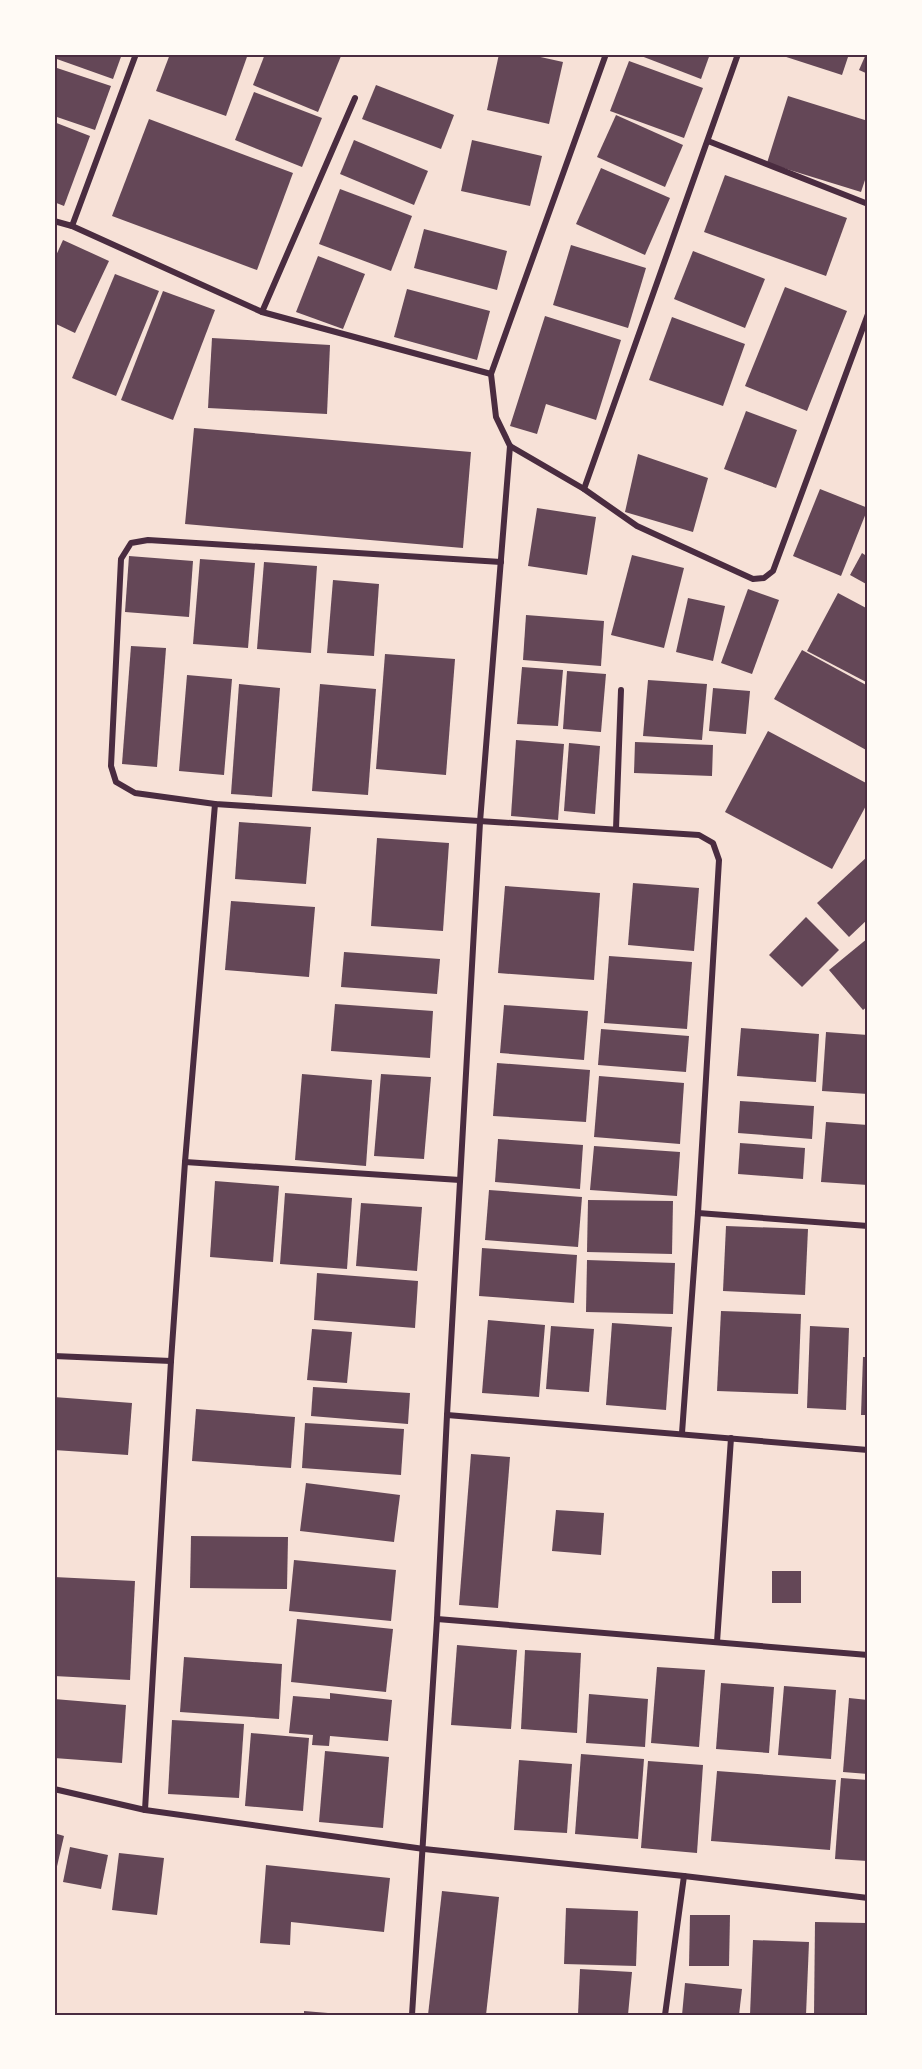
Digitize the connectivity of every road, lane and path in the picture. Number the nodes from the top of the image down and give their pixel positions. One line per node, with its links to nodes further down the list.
1 (136, 54): 8 (street)
2 (606, 54): 11 (street)
3 (738, 54): 5 (street)
4 (356, 98): 9 (street)
5 (708, 141): 6 (street); 13 (street)
6 (868, 204)
7 (54, 221): 8 (street)
8 (72, 226): 9 (street)
9 (262, 312): 11 (street)
10 (868, 314): 13 (street)
11 (491, 374): 12 (street)
12 (510, 446): 13 (street); 14 (street)
13 (584, 489)
14 (501, 562): 16 (street); 17 (street)
15 (621, 690): 18 (street)
16 (215, 804): 17 (street); 19 (street)
17 (480, 822): 18 (street); 20 (street)
18 (616, 829): 21 (street)
19 (185, 1162): 20 (street); 24 (street)
20 (460, 1180): 25 (street)
21 (698, 1213): 22 (street); 26 (street)
22 (868, 1226)
23 (54, 1356): 24 (street)
24 (171, 1361): 33 (street)
25 (447, 1415): 26 (street); 29 (street)
26 (682, 1433): 27 (street)
27 (731, 1438): 28 (street); 30 (street)
28 (868, 1450)
29 (437, 1619): 30 (street); 34 (street)
30 (717, 1642): 31 (street)
31 (868, 1655)
32 (54, 1789): 33 (street)
33 (145, 1810): 34 (street)
34 (424, 1849): 35 (street); 37 (street)
35 (684, 1876): 36 (street); 38 (street)
36 (868, 1898)
37 (412, 2015)
38 (665, 2015)

